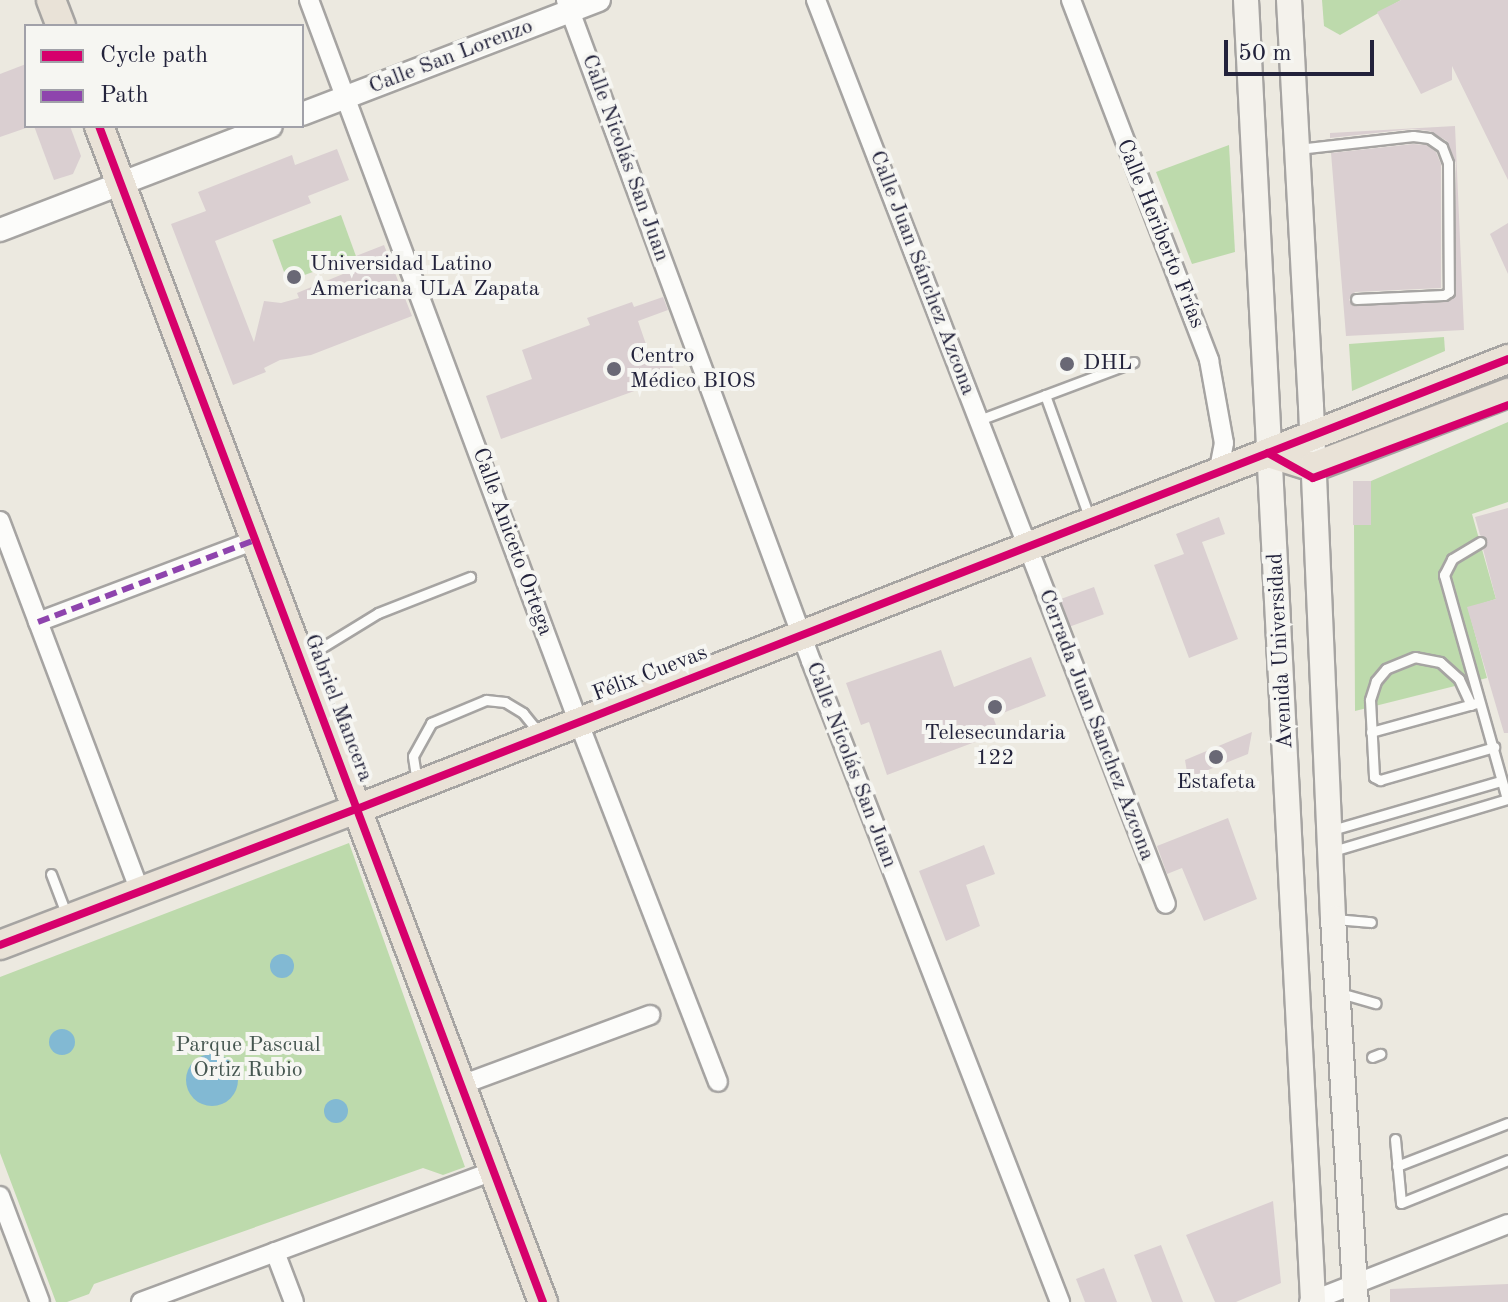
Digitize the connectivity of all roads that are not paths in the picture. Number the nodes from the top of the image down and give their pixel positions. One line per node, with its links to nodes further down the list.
1 (51, 0): 9 (main road)
2 (309, 0): 10 (street, Calle Aniceto Ortega)
3 (599, 0): 8 (street, Calle San Lorenzo)
4 (816, 0): 23 (street, Calle Juan Sánchez Azcona)
5 (1071, 0): 26 (street, Calle Heriberto Frías)
6 (1246, 0): 25 (main road, Avenida Universidad)
7 (1289, 0): 14 (main road, Avenida Universidad)
8 (568, 5): 10 (street, Calle San Lorenzo); 35 (street, Calle Nicolás San Juan)
9 (60, 24)
10 (346, 97): 11 (street, Calle San Lorenzo); 39 (street, Calle Aniceto Ortega)
11 (304, 113)
12 (100, 128): 15 (main road, Gabriel Mancera)
13 (266, 128): 15 (street)
14 (1298, 149): 17 (lane); 24 (main road, Avenida Universidad)
15 (121, 184): 16 (street); 30 (main road, Gabriel Mancera)
16 (0, 230)
17 (1356, 299)
18 (1133, 362): 21 (lane)
19 (1504, 362): 24 (main road, Félix Cuevas)
20 (1508, 393): 27 (main road)
21 (1045, 395): 23 (lane); 29 (lane)
22 (1508, 405): 27 (lane)
23 (979, 420): 32 (street, Calle Juan Sánchez Azcona)
24 (1312, 436): 25 (main road, Félix Cuevas); 27 (main road, Avenida Universidad)
25 (1268, 453): 26 (main road, Félix Cuevas); 27 (main road); 68 (main road, Avenida Universidad)
26 (1218, 473): 29 (main road, Félix Cuevas)
27 (1313, 473): 46 (main road, Avenida Universidad)
28 (0, 521): 34 (street)
29 (1091, 522): 32 (main road, Félix Cuevas)
30 (255, 540): 34 (street); 36 (main road, Gabriel Mancera)
31 (1480, 542): 37 (lane)
32 (1027, 547): 35 (main road, Félix Cuevas); 49 (street, Cerrada Juan Sanchez Azcona)
33 (470, 577): 36 (lane)
34 (38, 622): 48 (street)
35 (801, 635): 39 (main road, Félix Cuevas); 73 (street, Calle Nicolás San Juan)
36 (300, 660): 45 (main road, Gabriel Mancera)
37 (1482, 702): 38 (lane); 42 (lane)
38 (1471, 705): 40 (lane); 40 (lane)
39 (578, 721): 41 (main road, Félix Cuevas); 57 (street, Calle Aniceto Ortega)
40 (1371, 732): 42 (lane)
41 (541, 736): 44 (main road, Félix Cuevas); 44 (lane)
42 (1494, 747): 43 (lane)
43 (1501, 781): 46 (lane); 46 (lane)
44 (417, 785): 45 (main road, Félix Cuevas)
45 (357, 809): 48 (main road, Félix Cuevas); 58 (main road, Gabriel Mancera)
46 (1329, 842): 50 (main road, Avenida Universidad)
47 (51, 874): 51 (lane)
48 (140, 892): 51 (main road, Félix Cuevas)
49 (1166, 904)
50 (1333, 918): 52 (lane); 54 (main road, Avenida Universidad)
51 (68, 919): 53 (main road, Félix Cuevas)
52 (1371, 922)
53 (0, 945)
54 (1337, 992): 55 (lane); 67 (main road, Avenida Universidad)
55 (1376, 1003)
56 (650, 1015): 58 (street)
57 (718, 1082)
58 (461, 1085): 63 (main road, Gabriel Mancera)
59 (1508, 1123): 62 (lane)
60 (1395, 1139): 62 (lane)
61 (1508, 1160): 62 (lane)
62 (1397, 1166)
63 (494, 1171): 66 (street); 72 (main road, Gabriel Mancera)
64 (0, 1196): 69 (street)
65 (1508, 1224): 67 (street)
66 (275, 1252): 70 (street); 71 (street)
67 (1356, 1293): 68 (street)
68 (1311, 1301)
69 (40, 1302)
70 (141, 1302)
71 (294, 1302)
72 (543, 1302)
73 (1060, 1302)

